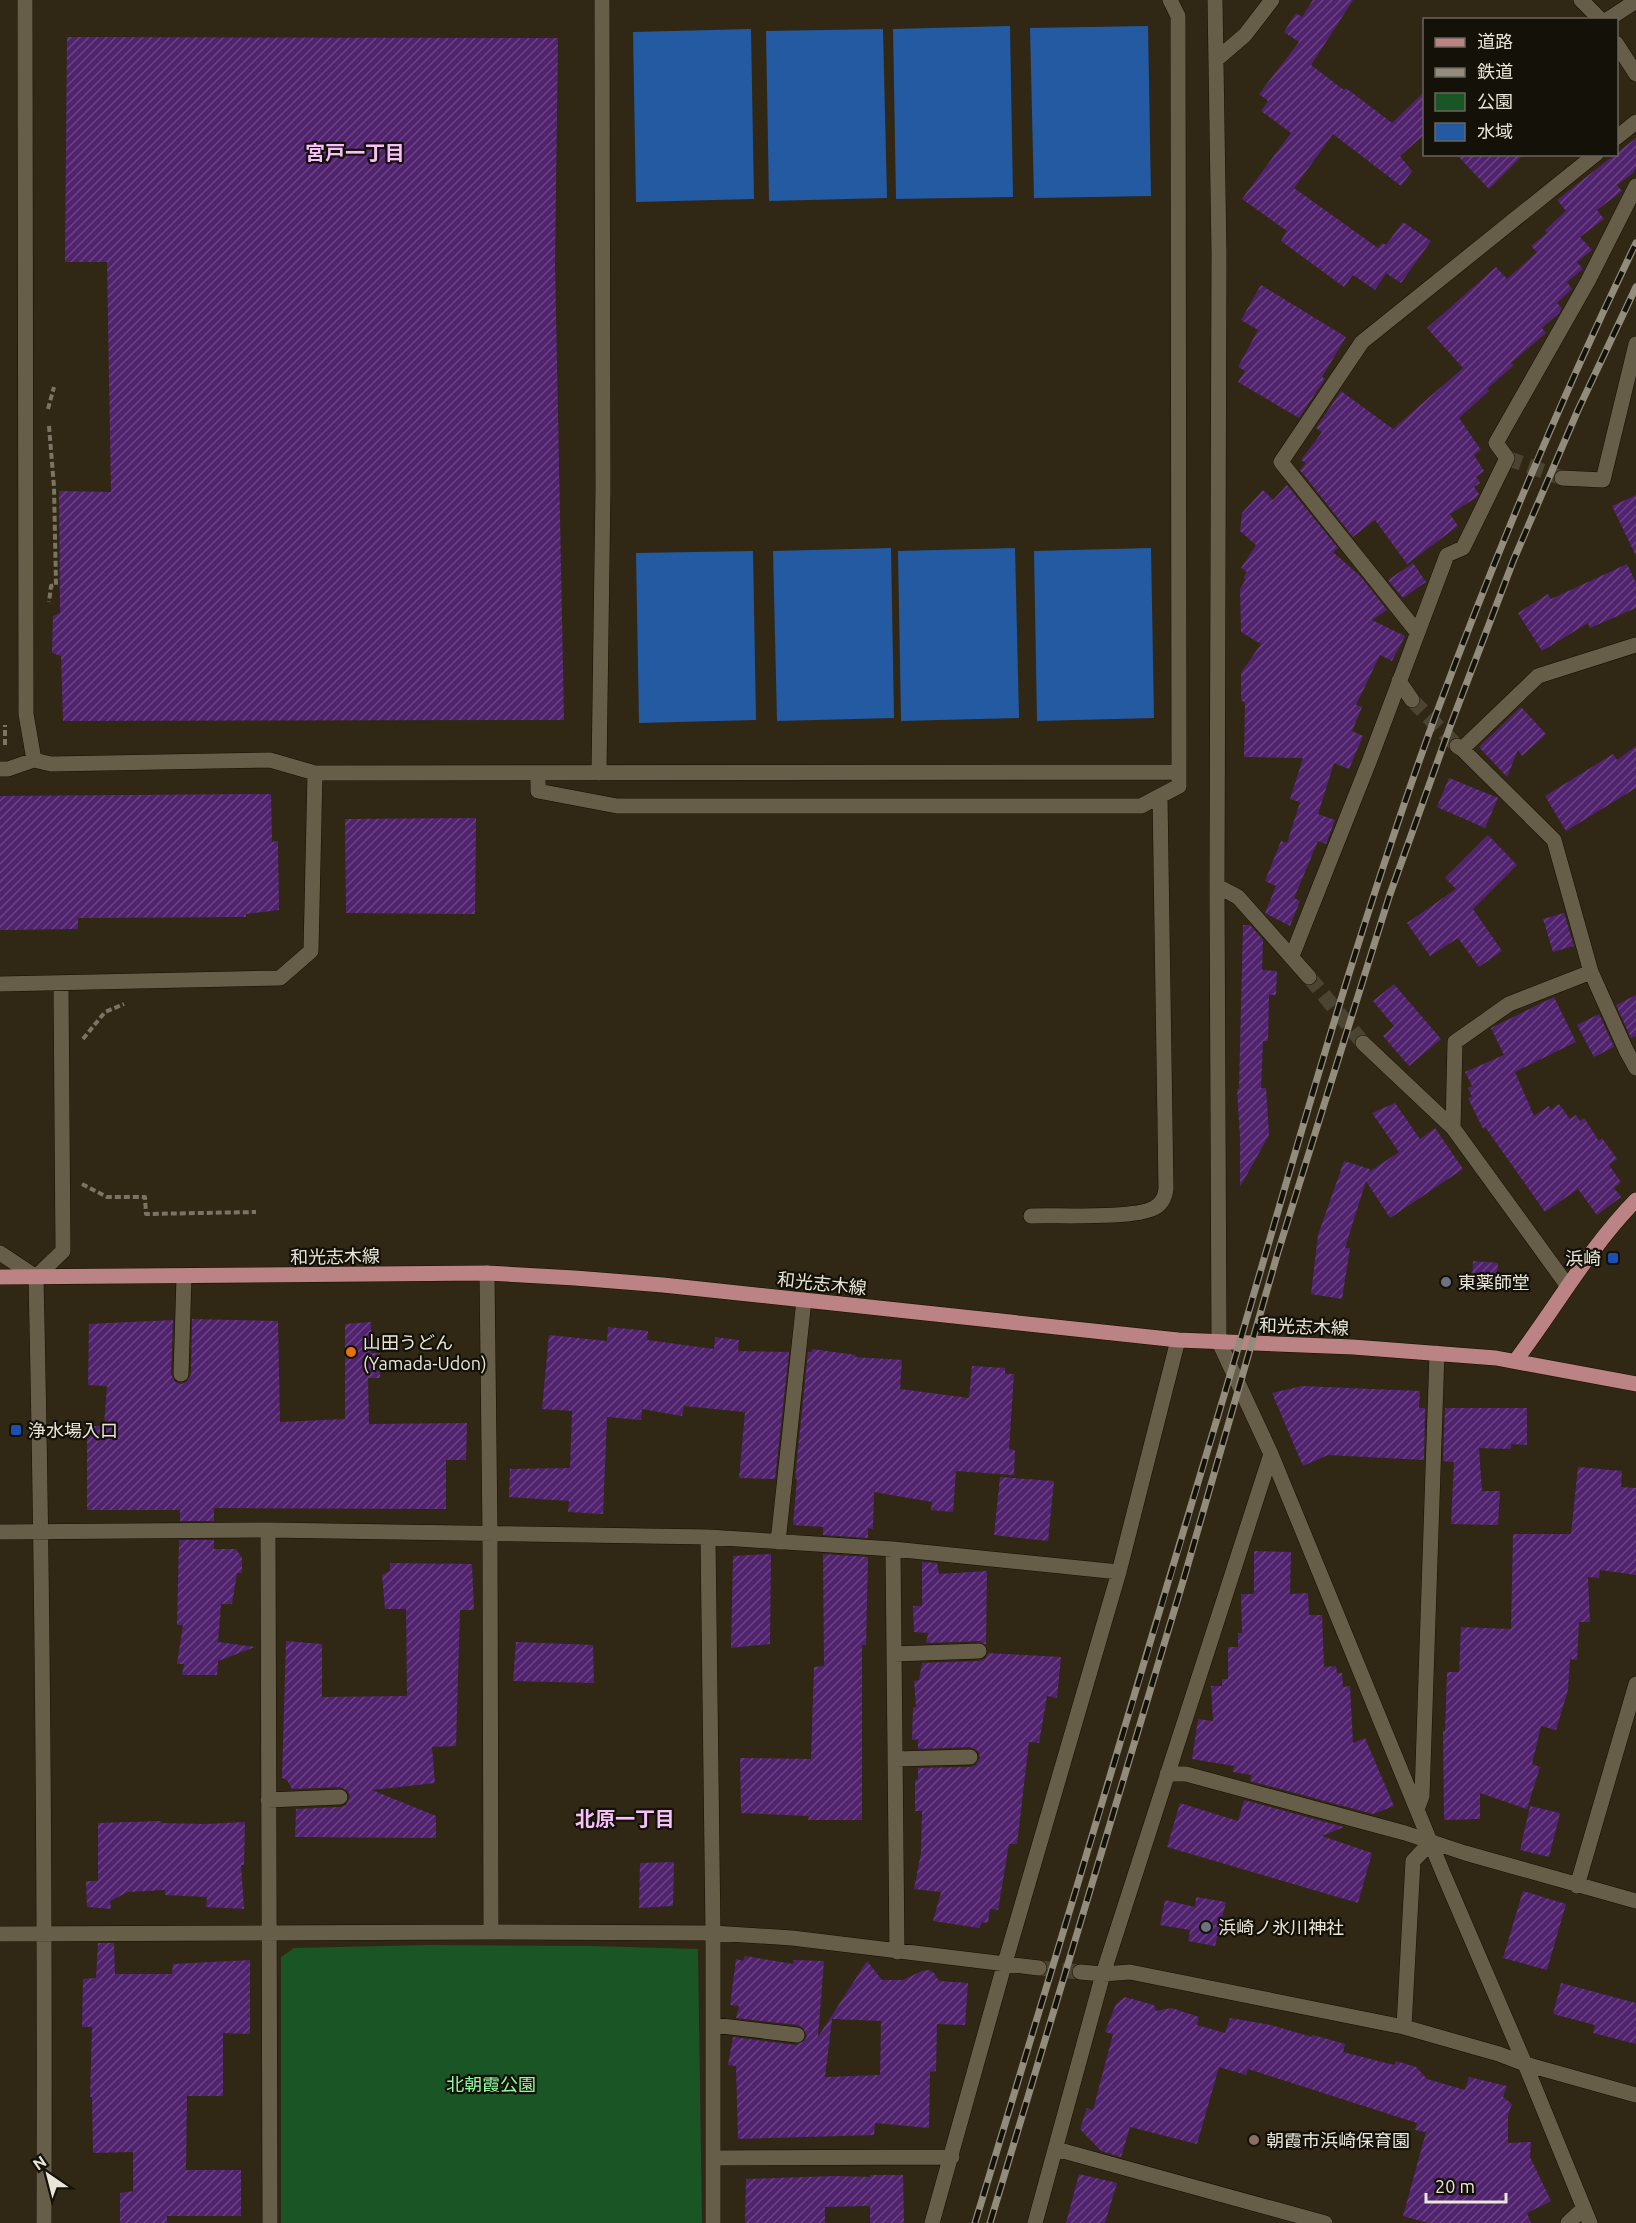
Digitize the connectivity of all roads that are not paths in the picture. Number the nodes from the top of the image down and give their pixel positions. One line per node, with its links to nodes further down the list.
1 (25, 0): 23 (street)
2 (602, 0): 27 (street)
3 (1170, 0): 25 (street)
4 (1215, 0): 11 (street)
5 (1272, 0): 11 (street)
6 (1581, 0): 8 (street)
7 (1636, 1): 9 (street)
8 (1599, 18)
9 (1610, 18)
10 (1618, 45): 12 (street)
11 (1217, 59): 30 (street)
12 (1636, 74)
13 (1636, 122): 14 (street)
14 (1618, 137)
15 (1594, 156): 19 (street)
16 (1636, 186): 19 (street)
17 (1636, 344): 18 (street)
18 (1562, 478)
19 (1417, 632): 21 (street)
20 (1636, 645): 32 (street)
21 (1399, 681): 22 (street); 31 (street)
22 (1412, 700)
23 (34, 760): 24 (street); 26 (street)
24 (0, 769)
25 (1179, 772): 27 (street); 29 (street)
26 (315, 773): 28 (street); 34 (street)
27 (600, 773): 28 (street)
28 (538, 774): 29 (street)
29 (1160, 795): 40 (street)
30 (1217, 886): 31 (street); 49 (street)
31 (1292, 956): 33 (street)
32 (1591, 972): 37 (street); 38 (street)
33 (1309, 977)
34 (61, 983): 35 (street); 43 (street)
35 (0, 984)
36 (1364, 1043): 38 (street)
37 (1636, 1068)
38 (1453, 1128): 46 (street)
39 (1636, 1200): 46 (main road)
40 (1031, 1216)
41 (0, 1253): 43 (street)
42 (487, 1273): 44 (main road, 和光志木線); 47 (main road, 和光志木線); 58 (street)
43 (36, 1277): 44 (main road, 和光志木線); 45 (main road, 和光志木線); 56 (street)
44 (184, 1277): 52 (street)
45 (0, 1278)
46 (1567, 1286): 51 (main road)
47 (804, 1300): 48 (main road, 和光志木線); 60 (street)
48 (1178, 1340): 49 (main road, 和光志木線); 62 (street)
49 (1219, 1342): 50 (main road, 和光志木線); 54 (street)
50 (1437, 1353): 51 (main road, 和光志木線); 71 (street)
51 (1516, 1360): 53 (main road, 和光志木線)
52 (181, 1374)
53 (1636, 1384)
54 (1271, 1454): 68 (street); 71 (street)
55 (268, 1530): 56 (street); 58 (street); 70 (street)
56 (42, 1531): 57 (street); 79 (street)
57 (0, 1532)
58 (490, 1533): 59 (street); 75 (street)
59 (708, 1537): 60 (street); 77 (street)
60 (778, 1542): 61 (street)
61 (893, 1549): 62 (street); 64 (street)
62 (1119, 1572): 81 (street)
63 (979, 1651): 64 (street)
64 (894, 1654): 67 (street)
65 (1636, 1684): 73 (street)
66 (970, 1757): 67 (street)
67 (895, 1759): 80 (street)
68 (1167, 1774): 72 (street); 84 (street)
69 (340, 1797): 70 (street)
70 (268, 1800): 76 (street)
71 (1417, 1809): 72 (street)
72 (1431, 1842): 73 (street); 86 (street); 88 (street)
73 (1577, 1886): 74 (street)
74 (1636, 1901)
75 (491, 1932): 76 (street); 77 (street)
76 (268, 1933): 79 (street); 95 (street)
77 (713, 1933): 80 (street); 85 (street)
78 (0, 1934): 79 (street)
79 (45, 1934): 94 (street)
80 (897, 1952): 81 (street)
81 (1005, 1964): 82 (street); 91 (street)
82 (1039, 1968)
83 (1080, 1972): 84 (street)
84 (1104, 1974): 86 (street); 90 (street)
85 (713, 2025): 87 (street); 92 (street)
86 (1404, 2026): 88 (street)
87 (797, 2035)
88 (1526, 2064): 89 (street); 93 (street)
89 (1636, 2095)
90 (1056, 2149): 98 (street); 99 (street)
91 (952, 2157): 92 (street); 97 (street)
92 (713, 2158): 96 (street)
93 (1584, 2208): 100 (street); 101 (street)
94 (44, 2223)
95 (270, 2223)
96 (713, 2223)
97 (932, 2223)
98 (1035, 2223)
99 (1325, 2223)
100 (1568, 2223)
101 (1590, 2223)

